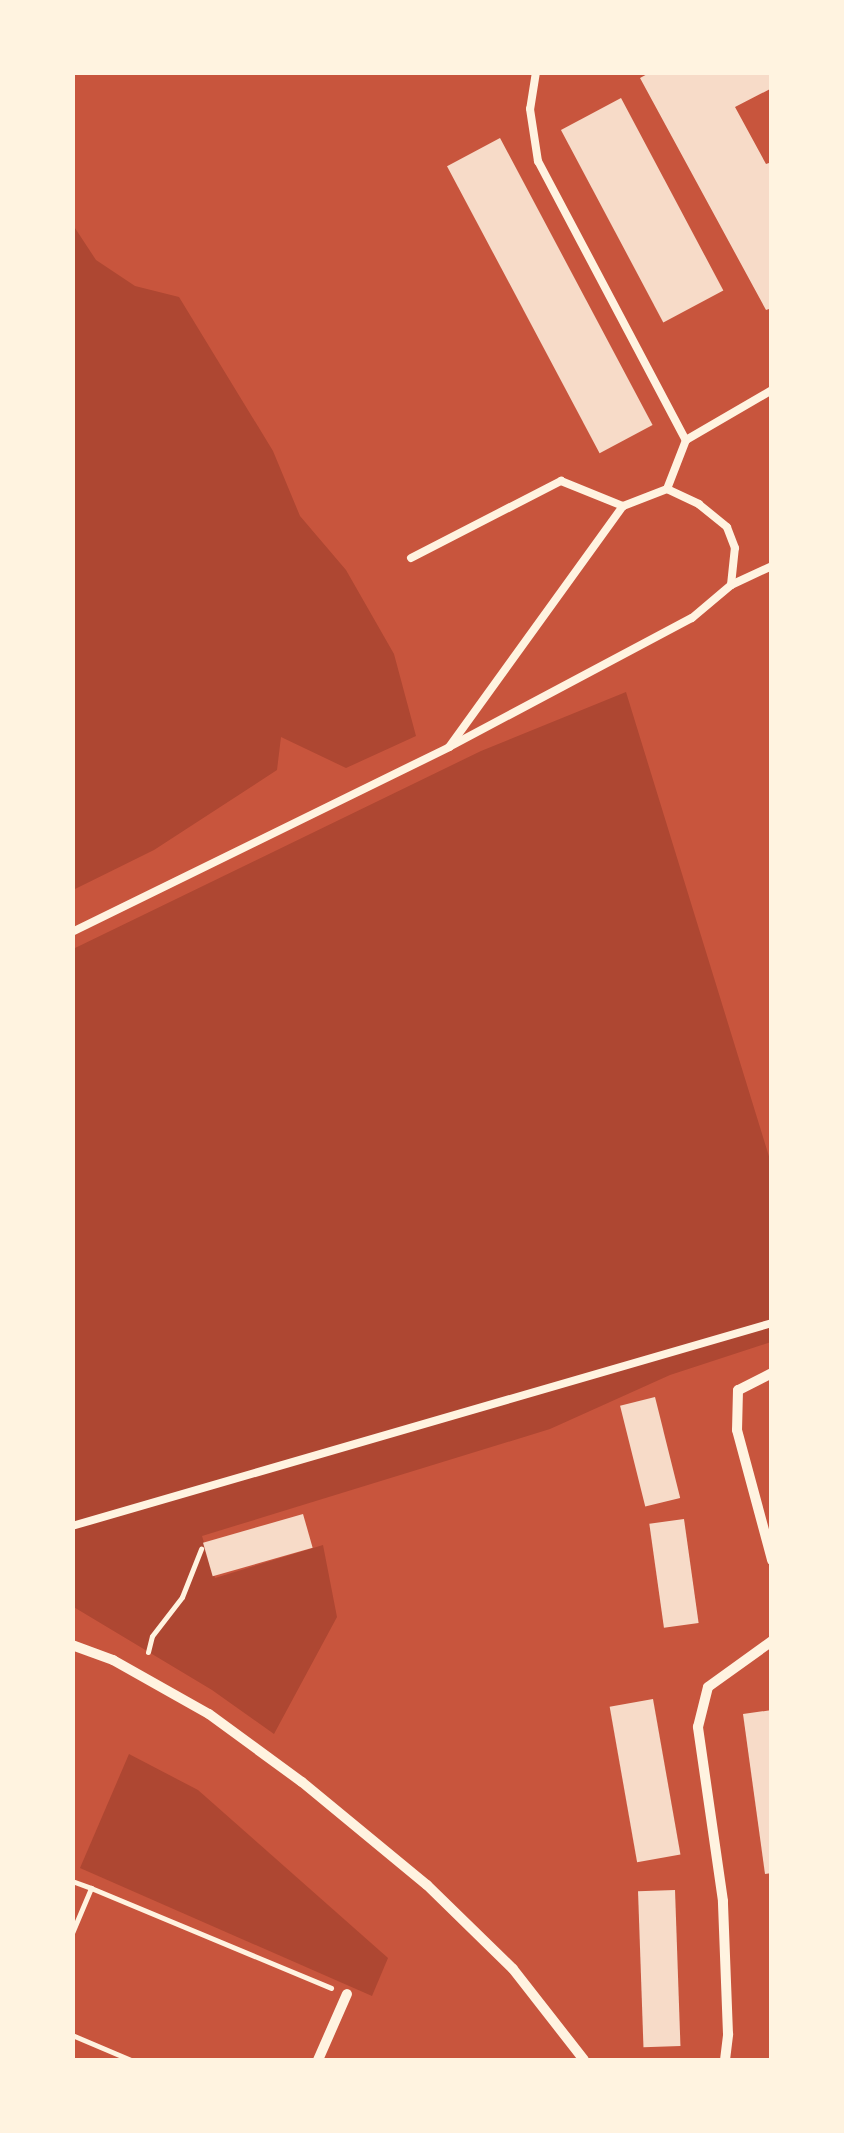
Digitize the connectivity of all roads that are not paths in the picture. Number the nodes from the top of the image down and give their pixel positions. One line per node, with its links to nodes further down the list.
1 (536, 72): 3 (lane)
2 (772, 390): 3 (lane)
3 (686, 440): 4 (lane)
4 (668, 489): 5 (lane); 8 (lane)
5 (623, 506): 6 (lane); 9 (lane)
6 (411, 558)
7 (772, 566): 8 (lane)
8 (731, 584): 9 (lane)
9 (449, 746): 10 (lane)
10 (72, 932)
11 (772, 1323): 13 (lane)
12 (772, 1372): 14 (street)
13 (72, 1526)
14 (772, 1560)
15 (772, 1641): 20 (street)
16 (72, 1645): 19 (street)
17 (347, 1994): 18 (street)
18 (318, 2060)
19 (584, 2060)
20 (725, 2060)

